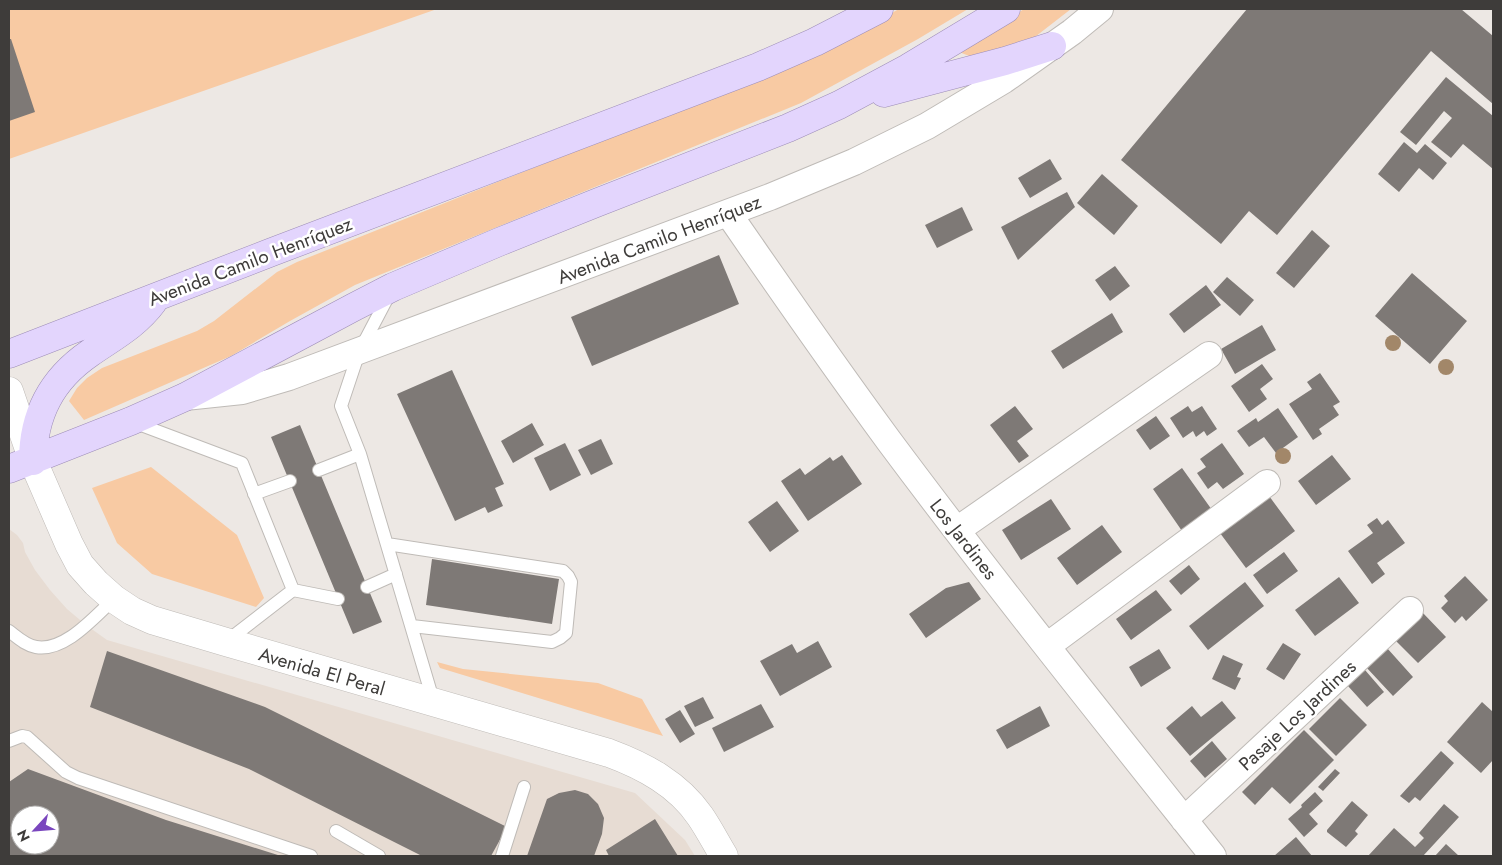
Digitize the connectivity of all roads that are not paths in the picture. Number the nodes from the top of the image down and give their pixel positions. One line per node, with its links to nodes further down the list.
1 (879, 9): 8 (main road, Avenida Camilo Henríquez)
2 (1006, 9): 5 (main road, Avenida Camilo Henríquez)
3 (1100, 9): 4 (street, Avenida Camilo Henríquez)
4 (1052, 46): 5 (main road); 6 (street, Avenida Camilo Henríquez)
5 (839, 105): 7 (main road, Avenida Camilo Henríquez)
6 (728, 213): 9 (street, Avenida Camilo Henríquez); 21 (street, Los Jardines)
7 (393, 288): 9 (lane); 13 (main road, Avenida Camilo Henríquez)
8 (156, 296): 10 (main road, Avenida Camilo Henríquez); 16 (main road)
9 (358, 352): 13 (street, Avenida Camilo Henríquez); 15 (lane)
10 (9, 354)
11 (1209, 355): 21 (street)
12 (9, 391): 16 (street, Avenida El Peral)
13 (185, 397): 14 (main road, Avenida Camilo Henríquez)
14 (131, 421): 16 (main road, Avenida Camilo Henríquez); 20 (lane)
15 (360, 454): 17 (lane); 22 (lane)
16 (21, 465): 27 (street, Avenida El Peral)
17 (319, 470)
18 (290, 481): 20 (lane)
19 (1267, 482): 32 (street)
20 (254, 494): 25 (lane)
21 (958, 530): 32 (street, Los Jardines)
22 (387, 544): 23 (lane); 29 (lane)
23 (396, 574): 24 (lane); 29 (lane)
24 (367, 586)
25 (293, 590): 26 (lane); 31 (lane)
26 (338, 598)
27 (114, 599): 30 (lane); 31 (street, Avenida El Peral)
28 (1410, 610): 36 (street, Pasaje Los Jardines)
29 (412, 626): 33 (lane)
30 (9, 631)
31 (226, 642): 33 (street, Avenida El Peral)
32 (1047, 646): 36 (street, Los Jardines)
33 (434, 703): 41 (street, Avenida El Peral)
34 (9, 741): 38 (lane)
35 (524, 787): 40 (lane)
36 (1184, 820): 42 (street, Los Jardines)
37 (336, 831): 39 (lane)
38 (311, 856)
39 (380, 856)
40 (502, 856)
41 (724, 856)
42 (1213, 856)

